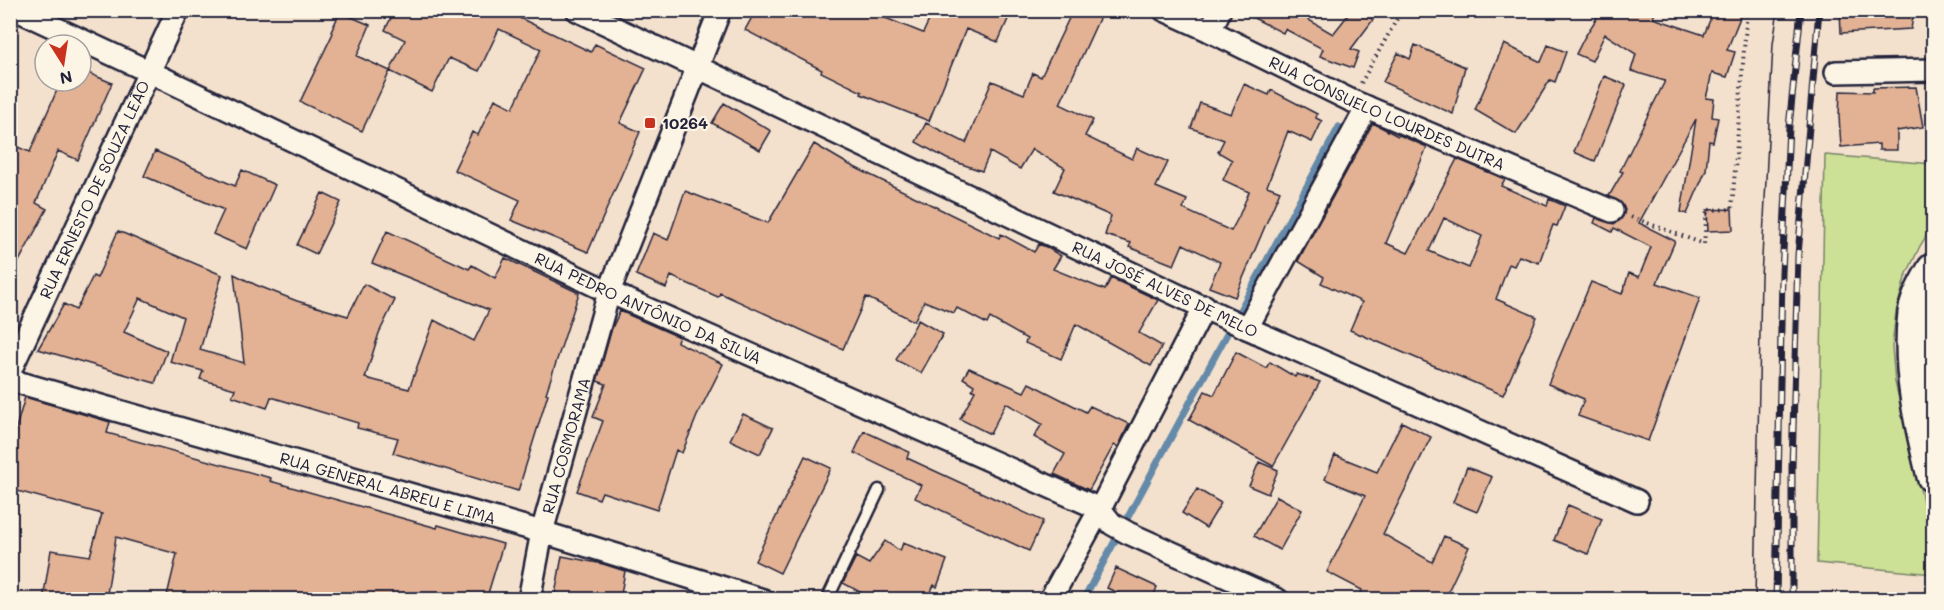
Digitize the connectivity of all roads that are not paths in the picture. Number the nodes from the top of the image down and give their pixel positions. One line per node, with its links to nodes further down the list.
1 (17, 10): 10 (street, RUA PEDRO ANTÔNIO DA SILVA)
2 (178, 10): 10 (street, RUA ERNESTO DE SOUZA LEÃO)
3 (577, 10): 8 (street, RUA JOSÉ ALVES DE MELO)
4 (720, 10): 8 (street, RUA COSMORAMA)
5 (1164, 10): 7 (street, RUA CONSUELO LOURDES DUTRA)
6 (1220, 10): 7 (street)
7 (1210, 31): 12 (street, RUA CONSUELO LOURDES DUTRA)
8 (697, 68): 15 (street, RUA COSMORAMA); 16 (street, RUA JOSÉ ALVES DE MELO)
9 (1934, 70): 11 (street)
10 (150, 72): 15 (street, RUA PEDRO ANTÔNIO DA SILVA); 17 (street, RUA ERNESTO DE SOUZA LEÃO)
11 (1836, 72)
12 (1359, 104): 13 (street, RUA CONSUELO LOURDES DUTRA); 16 (street)
13 (1612, 211)
14 (1934, 270): 19 (highway)
15 (609, 292): 22 (street, RUA PEDRO ANTÔNIO DA SILVA); 23 (street, RUA COSMORAMA)
16 (1228, 318): 21 (street, RUA JOSÉ ALVES DE MELO); 22 (street)
17 (10, 370)
18 (10, 380): 23 (street, RUA GENERAL ABREU E LIMA)
19 (1934, 476)
20 (879, 490): 27 (lane)
21 (1637, 501)
22 (1114, 522): 24 (street, RUA PEDRO ANTÔNIO DA SILVA); 28 (street)
23 (542, 532): 25 (street, RUA COSMORAMA); 26 (street, RUA GENERAL ABREU E LIMA)
24 (1277, 599)
25 (529, 600)
26 (763, 600)
27 (828, 600)
28 (1050, 600)

